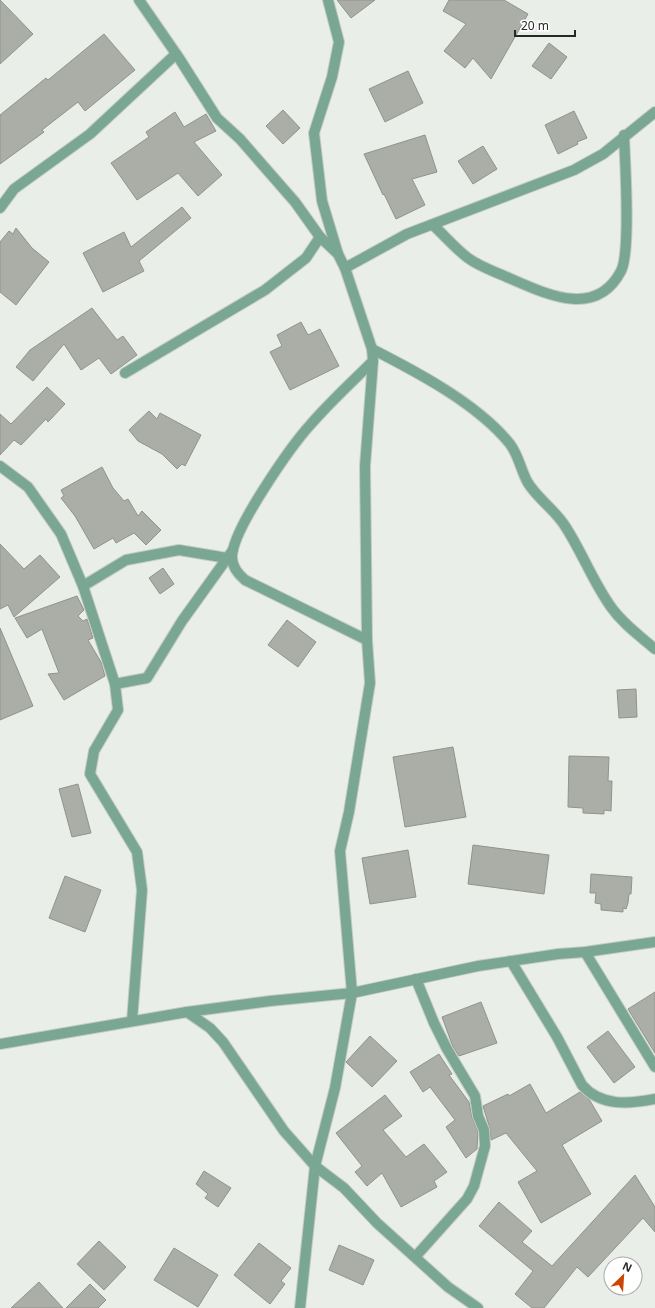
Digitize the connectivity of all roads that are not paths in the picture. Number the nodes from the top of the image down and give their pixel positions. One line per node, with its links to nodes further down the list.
1 (139, 0): 3 (street)
2 (328, 0): 9 (street)
3 (176, 54): 6 (street); 8 (street)
4 (655, 112): 5 (street)
5 (624, 135): 7 (street); 7 (street)
6 (0, 208)
7 (433, 225): 10 (street)
8 (320, 237): 9 (street); 13 (street)
9 (338, 254): 10 (street)
10 (345, 268): 11 (street)
11 (372, 349): 12 (street); 19 (street)
12 (373, 361): 15 (street); 18 (street)
13 (125, 373)
14 (0, 466): 17 (street)
15 (233, 550): 16 (street); 18 (street)
16 (227, 558): 17 (street); 20 (street)
17 (82, 586): 20 (street)
18 (368, 640): 25 (street)
19 (655, 649)
20 (115, 684): 27 (street)
21 (655, 942): 22 (street)
22 (585, 952): 23 (street); 29 (street)
23 (511, 961): 24 (street); 30 (street)
24 (416, 980): 25 (street); 32 (street)
25 (352, 992): 26 (street); 31 (street)
26 (187, 1012): 27 (street); 31 (street)
27 (132, 1021): 28 (street)
28 (0, 1044)
29 (655, 1067)
30 (655, 1099)
31 (315, 1166): 32 (street); 33 (street)
32 (416, 1256): 34 (street)
33 (300, 1308)
34 (478, 1308)

